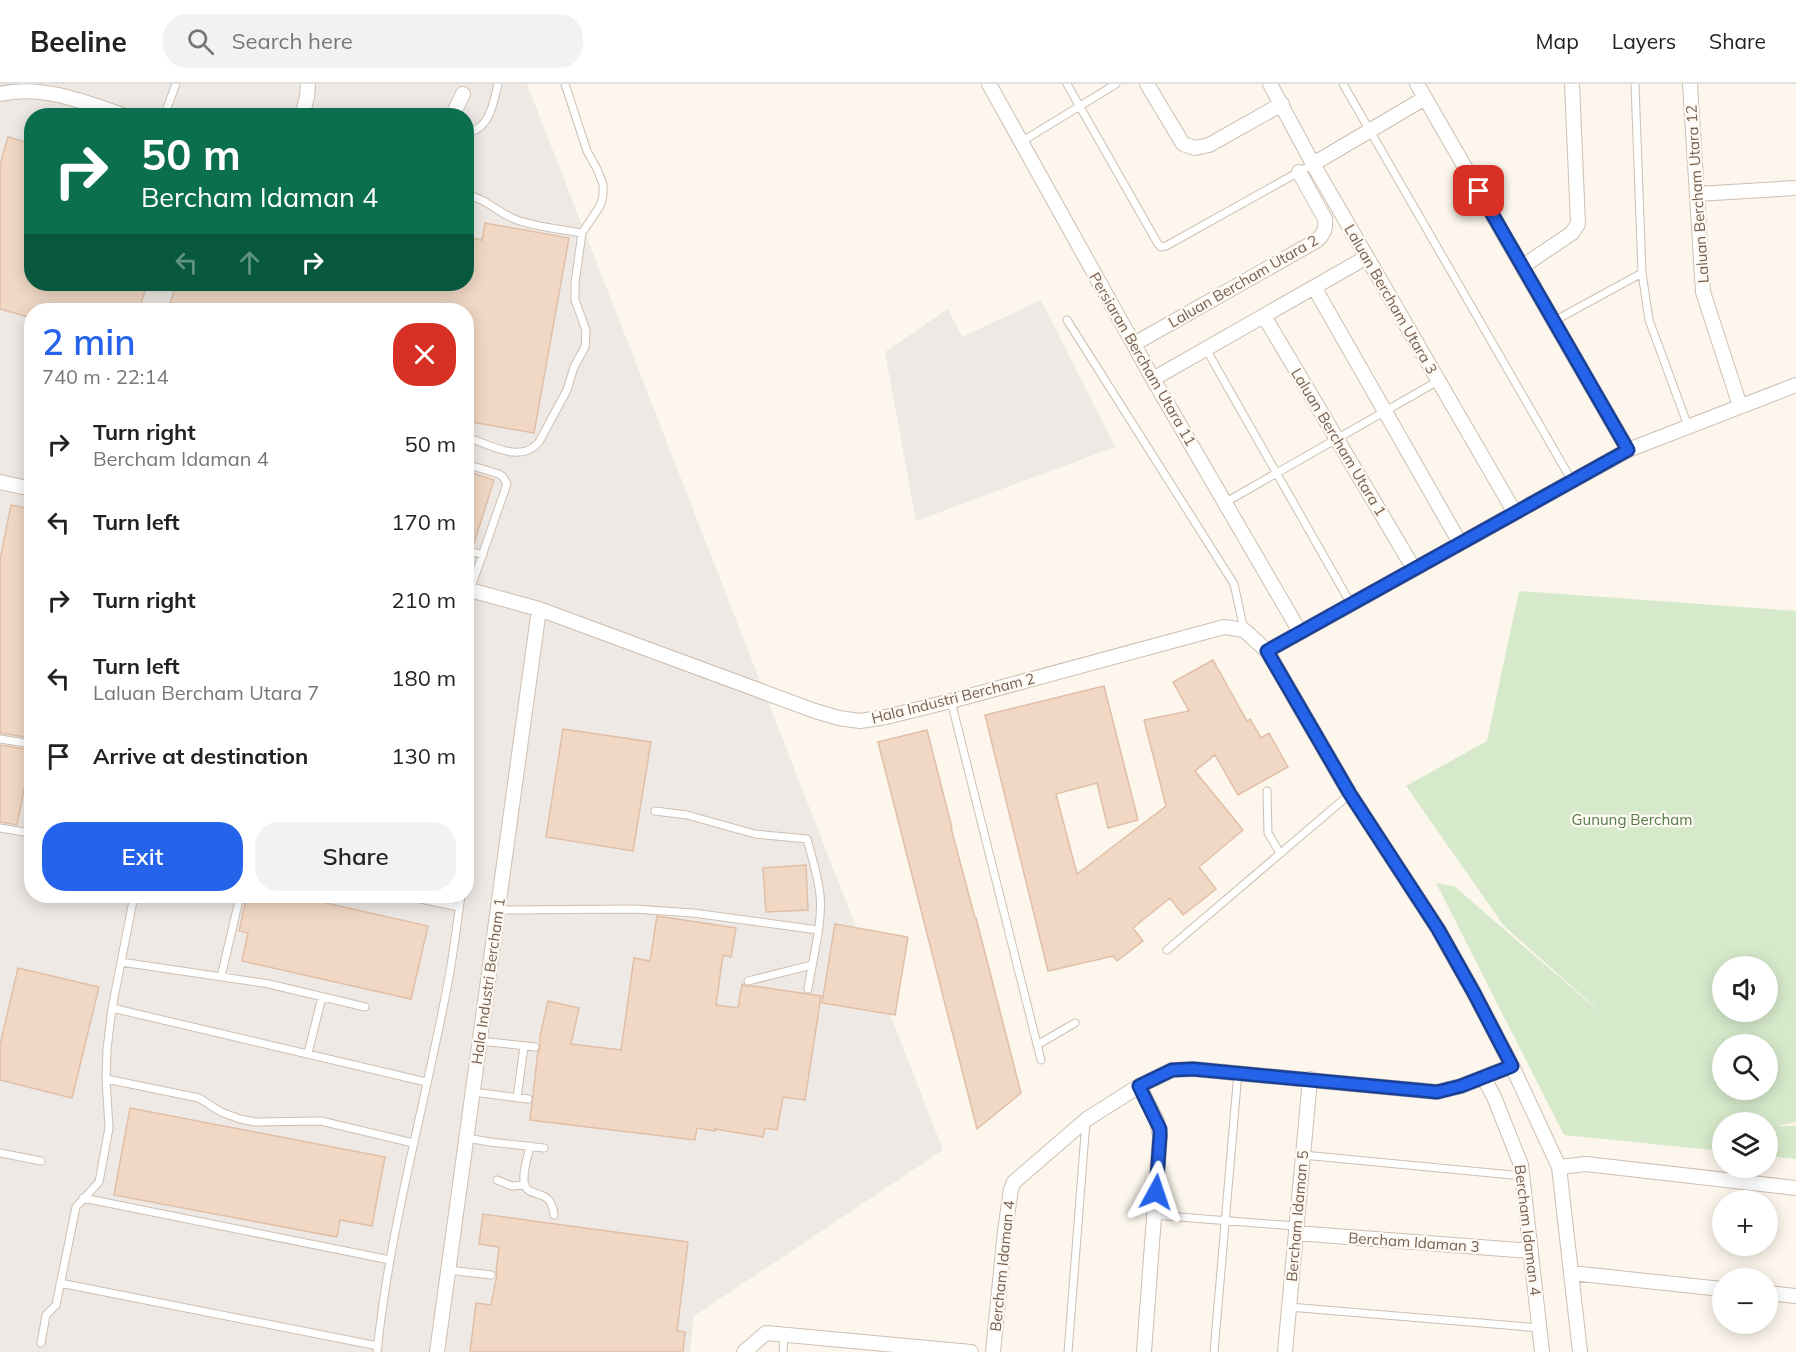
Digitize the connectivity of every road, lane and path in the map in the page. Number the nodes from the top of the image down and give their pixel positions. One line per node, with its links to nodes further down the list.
1 (176, 84): 21 (lane)
2 (308, 84): 22 (street)
3 (498, 84): 25 (lane)
4 (565, 84): 32 (lane)
5 (988, 84): 26 (street, Persiaran Bercham Utara 11)
6 (1067, 84): 19 (lane)
7 (1116, 84): 19 (lane)
8 (1147, 84): 18 (street)
9 (1270, 84): 18 (street, Laluan Bercham Utara 3)
10 (1343, 84): 24 (lane)
11 (1417, 84): 17 (street)
12 (1572, 84): 34 (street)
13 (1635, 84): 35 (lane)
14 (1690, 84): 30 (street, Laluan Bercham Utara 12)
15 (0, 94): 20 (street)
16 (463, 94): 23 (street)
17 (1425, 98): 24 (street); 34 (street)
18 (1282, 104): 27 (street, Laluan Bercham Utara 3)
19 (1080, 106): 26 (lane); 28 (lane)
20 (101, 108)
21 (167, 108)
22 (304, 108)
23 (456, 108)
24 (1370, 130): 27 (street); 53 (lane)
25 (474, 131)
26 (1021, 142): 40 (street, Persiaran Bercham Utara 11)
27 (1313, 164): 28 (lane); 33 (street, Laluan Bercham Utara 3)
28 (1299, 172): 40 (street, Laluan Bercham Utara 2)
29 (1796, 188): 30 (street)
30 (1696, 194): 45 (street, Laluan Bercham Utara 12)
31 (474, 197): 32 (lane)
32 (582, 233): 49 (lane)
33 (1367, 257): 36 (street); 43 (street, Laluan Bercham Utara 3)
34 (1523, 266): 39 (street)
35 (1642, 273): 39 (lane); 47 (lane)
36 (1314, 287): 37 (street); 46 (street)
37 (1264, 316): 41 (street); 48 (street, Laluan Bercham Utara 1)
38 (1067, 320): 66 (lane)
39 (1554, 321): 50 (street)
40 (1134, 344): 42 (street, Persiaran Bercham Utara 11)
41 (1206, 349): 42 (street); 52 (lane)
42 (1154, 379): 56 (street, Persiaran Bercham Utara 11)
43 (1438, 381): 46 (lane); 57 (street, Laluan Bercham Utara 3)
44 (1796, 384): 45 (street)
45 (1740, 406): 47 (street)
46 (1384, 411): 48 (lane); 58 (street)
47 (1688, 426): 50 (street)
48 (1337, 439): 52 (lane); 61 (street, Laluan Bercham Utara 1)
49 (474, 440)
50 (1628, 450): 53 (street)
51 (474, 466): 60 (lane)
52 (1278, 473): 56 (lane); 64 (lane)
53 (1572, 481): 57 (street)
54 (0, 482): 55 (street)
55 (24, 487)
56 (1226, 502): 67 (street, Persiaran Bercham Utara 11)
57 (1515, 513): 58 (street)
58 (1460, 543): 61 (street)
59 (474, 552): 60 (lane)
60 (483, 555): 62 (lane)
61 (1414, 569): 64 (street)
62 (474, 575)
63 (474, 591): 65 (street, Hala Industri Bercham 2)
64 (1351, 604): 67 (street)
65 (539, 609): 69 (street, Hala Industri Bercham 2); 83 (street, Hala Industri Bercham 1)
66 (1244, 630): 68 (street); 69 (street, Hala Industri Bercham 2)
67 (1300, 632): 68 (street)
68 (1267, 651): 73 (street)
69 (951, 701): 96 (lane)
70 (0, 739): 71 (lane)
71 (24, 743)
72 (1267, 791): 77 (lane)
73 (1350, 794): 77 (lane); 101 (street)
74 (655, 812): 84 (lane)
75 (0, 828): 76 (lane)
76 (24, 832)
77 (1280, 853): 85 (lane)
78 (133, 903): 86 (lane)
79 (238, 903): 88 (lane)
80 (440, 903): 82 (lane)
81 (460, 903): 82 (lane)
82 (459, 907): 106 (lane)
83 (498, 910): 84 (lane); 95 (street, Hala Industri Bercham 1)
84 (818, 930): 87 (lane)
85 (1167, 950)
86 (121, 962): 88 (lane); 93 (lane)
87 (812, 965): 89 (lane); 90 (lane)
88 (221, 977): 91 (lane)
89 (748, 981)
90 (808, 989)
91 (322, 997): 92 (lane); 99 (lane)
92 (365, 1007)
93 (112, 1008): 99 (lane); 103 (lane)
94 (1075, 1023): 96 (lane)
95 (480, 1041): 97 (lane); 108 (street, Hala Industri Bercham 1)
96 (1037, 1045): 100 (lane)
97 (524, 1046): 98 (lane); 109 (lane)
98 (535, 1047)
99 (308, 1053): 106 (lane)
100 (1041, 1060)
101 (1512, 1066): 104 (street); 119 (street)
102 (1238, 1072): 105 (street, Bercham Idaman 4); 107 (street, Bercham Idaman 4); 127 (lane)
103 (106, 1078): 113 (lane); 124 (lane)
104 (1484, 1078): 105 (street, Bercham Idaman 4); 120 (street, Bercham Idaman 4)
105 (1310, 1079): 117 (street, Bercham Idaman 5)
106 (426, 1082): 113 (lane)
107 (1139, 1086): 111 (street, Bercham Idaman 4); 126 (street)
108 (473, 1092): 109 (lane); 112 (street, Hala Industri Bercham 1)
109 (517, 1098): 110 (lane)
110 (528, 1099)
111 (1087, 1119): 147 (street, Bercham Idaman 4); 148 (lane)
112 (466, 1138): 114 (lane); 131 (street, Hala Industri Bercham 1)
113 (412, 1143): 130 (lane)
114 (530, 1146): 115 (lane); 122 (lane)
115 (544, 1148)
116 (0, 1153): 118 (lane)
117 (1303, 1155): 120 (lane); 128 (street, Bercham Idaman 5)
118 (41, 1161)
119 (1559, 1167): 123 (street); 132 (street)
120 (1523, 1176): 129 (street, Bercham Idaman 4)
121 (496, 1180): 122 (lane)
122 (525, 1185): 125 (lane)
123 (1796, 1188)
124 (83, 1198): 130 (lane); 134 (lane)
125 (554, 1215)
126 (1154, 1215): 127 (lane); 149 (street)
127 (1225, 1220): 128 (lane); 150 (lane)
128 (1296, 1229): 129 (street, Bercham Idaman 3); 138 (street, Bercham Idaman 5)
129 (1532, 1251): 139 (street, Bercham Idaman 4)
130 (390, 1260): 142 (lane)
131 (448, 1270): 133 (lane); 143 (street, Hala Industri Bercham 1)
132 (1571, 1273): 135 (street); 153 (street)
133 (491, 1275)
134 (60, 1283): 141 (lane); 142 (lane)
135 (1712, 1287)
136 (1778, 1294): 137 (street)
137 (1796, 1296)
138 (1289, 1307): 139 (lane); 151 (street, Bercham Idaman 5)
139 (1540, 1328): 152 (street, Bercham Idaman 4)
140 (784, 1335): 144 (street); 145 (lane); 146 (street)
141 (41, 1343)
142 (377, 1349)
143 (437, 1352)
144 (744, 1352)
145 (783, 1352)
146 (971, 1352)
147 (993, 1352)
148 (1068, 1352)
149 (1144, 1352)
150 (1214, 1352)
151 (1285, 1352)
152 (1542, 1352)
153 (1580, 1352)

